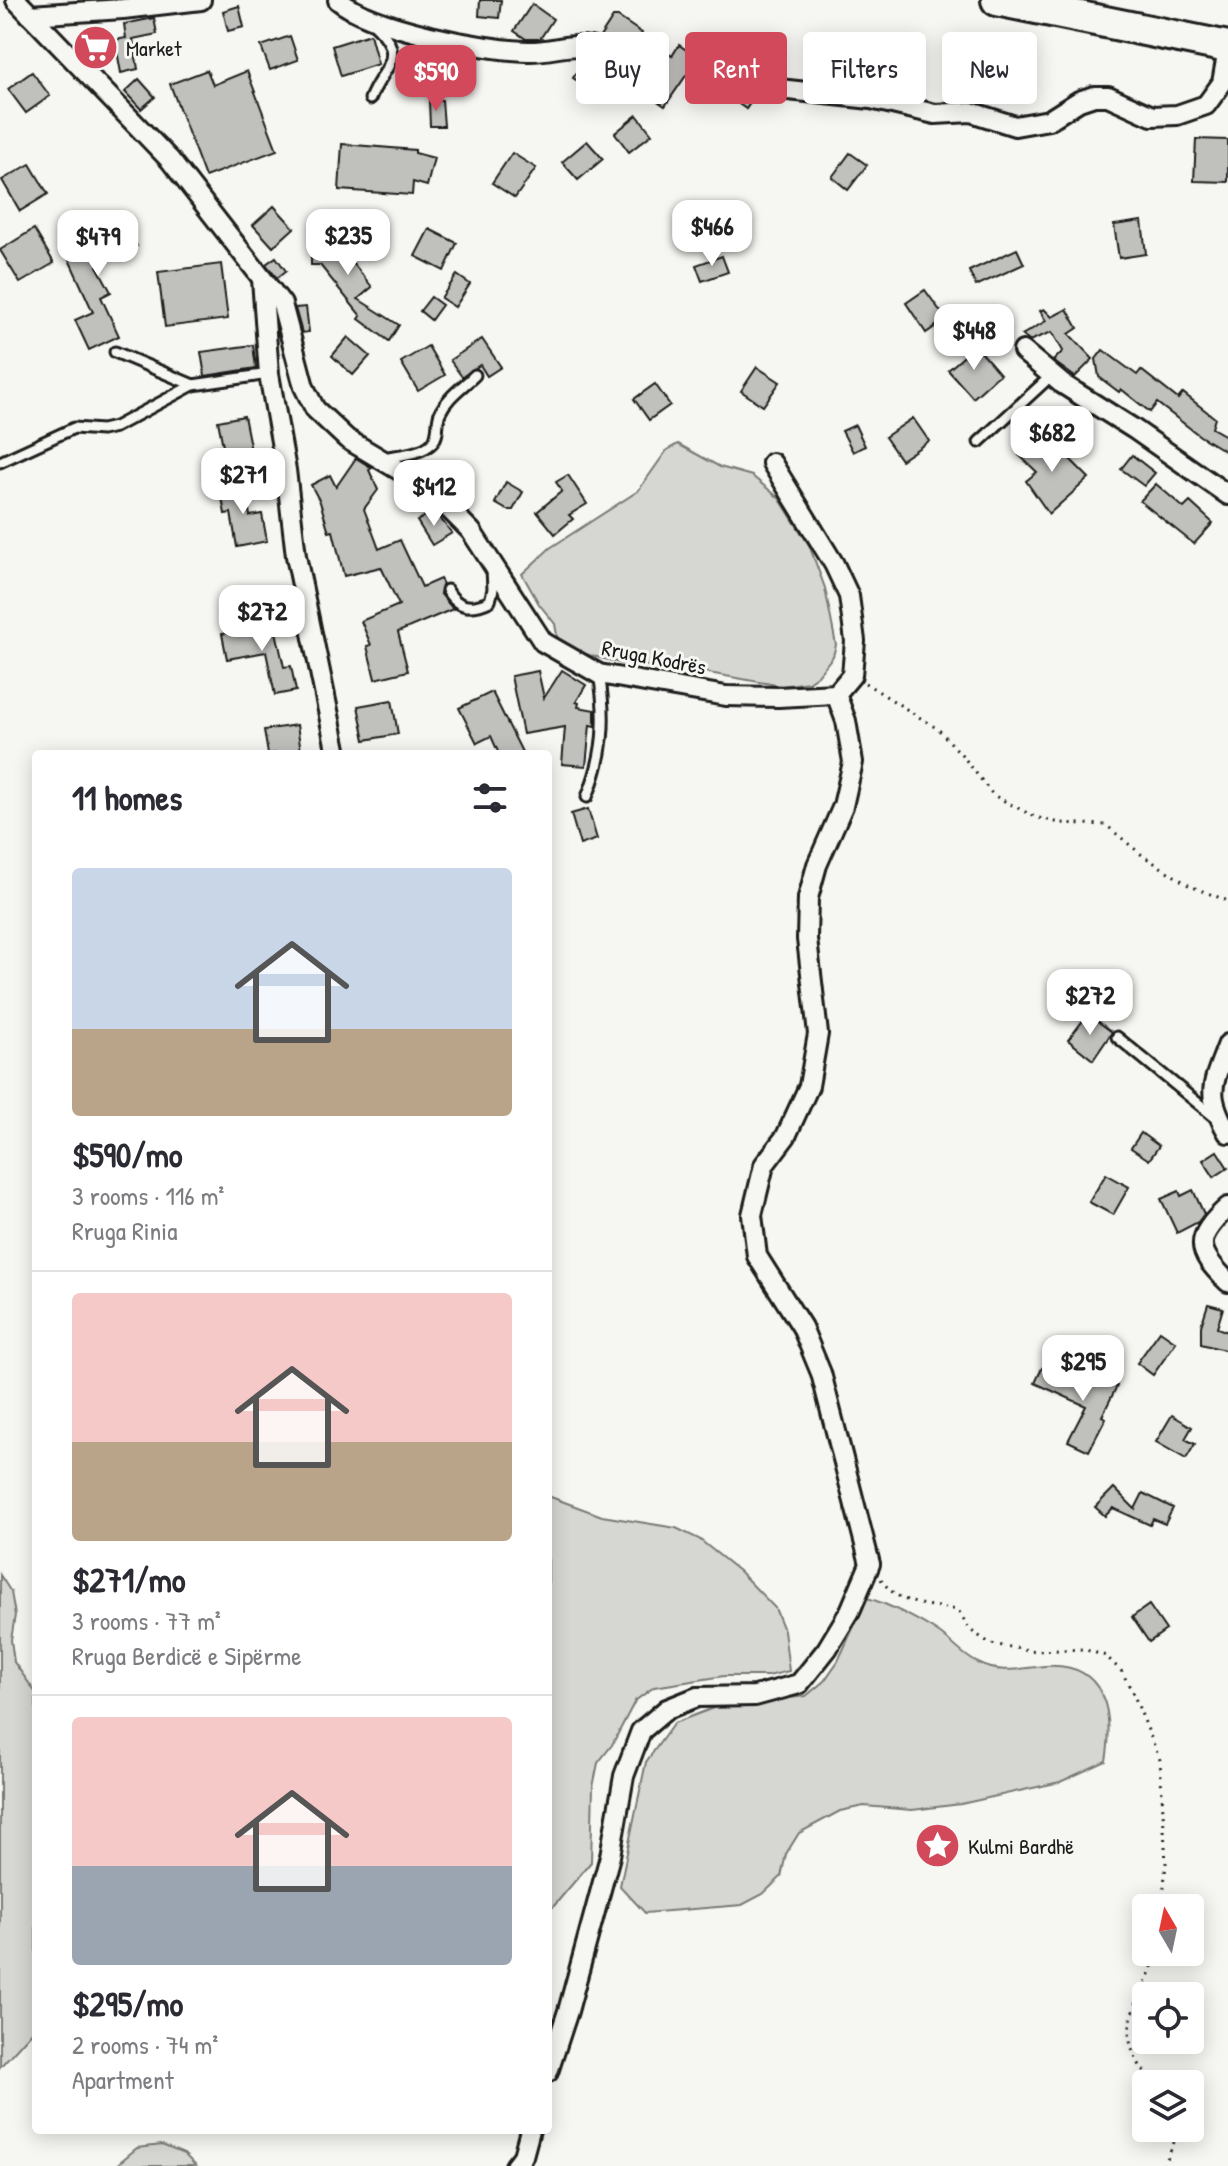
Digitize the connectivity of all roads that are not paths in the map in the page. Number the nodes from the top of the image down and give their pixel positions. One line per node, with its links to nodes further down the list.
1 (16, 0): 6 (street, Rruga Kodrës)
2 (201, 0): 6 (street)
3 (338, 0): 5 (street)
4 (997, 0): 8 (main road)
5 (362, 13): 7 (street); 10 (lane)
6 (30, 15): 11 (street, Rruga Kodrës)
7 (576, 47)
8 (1228, 48): 9 (street)
9 (787, 90)
10 (370, 99)
11 (262, 279): 14 (street); 19 (street, Rruga Kodrës)
12 (1023, 351): 16 (street)
13 (115, 352): 17 (lane)
14 (269, 374): 17 (lane); 27 (street)
15 (475, 375): 19 (lane)
16 (1052, 375): 18 (lane); 22 (street)
17 (193, 385): 20 (lane)
18 (979, 442)
19 (380, 459): 23 (street, Rruga Kodrës)
20 (0, 462)
21 (772, 463): 26 (street)
22 (1228, 495)
23 (492, 564): 24 (lane); 25 (street, Rruga Kodrës)
24 (447, 590)
25 (599, 674): 26 (street, Rruga Kodrës); 28 (lane)
26 (836, 694): 34 (street)
27 (336, 750)
28 (587, 797)
29 (1117, 1037): 31 (lane)
30 (1228, 1044): 31 (street)
31 (1225, 1129)
32 (1228, 1207): 33 (street)
33 (1228, 1282)
34 (552, 2060)
35 (529, 2134): 36 (street)
36 (515, 2166)

